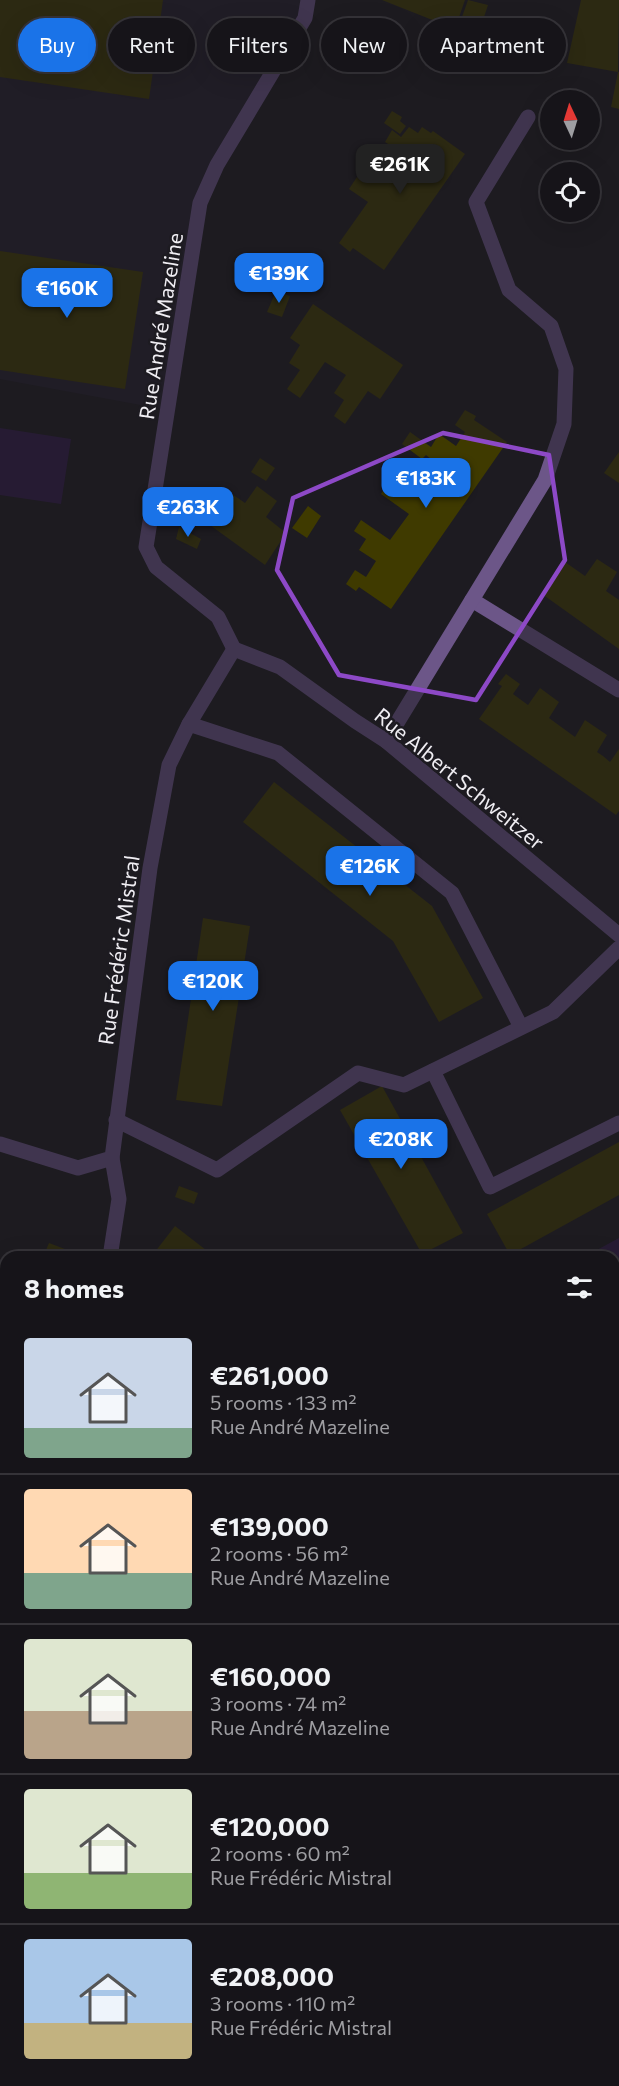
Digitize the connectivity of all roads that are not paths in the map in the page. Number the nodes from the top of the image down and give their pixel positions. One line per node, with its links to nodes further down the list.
1 (308, 0): 4 (street, Rue André Mazeline)
2 (528, 117): 3 (street)
3 (472, 600): 5 (street); 7 (street)
4 (234, 649): 6 (street, Rue Frédéric Mistral); 7 (street, Rue Albert Schweitzer)
5 (619, 690)
6 (189, 724): 10 (street); 12 (street, Rue Frédéric Mistral)
7 (386, 741): 8 (street, Rue Albert Schweitzer)
8 (619, 935)
9 (619, 948): 10 (street)
10 (521, 1027): 11 (street)
11 (433, 1071): 12 (street); 13 (street)
12 (116, 1120): 15 (street, Rue Frédéric Mistral)
13 (619, 1123)
14 (0, 1144): 15 (street)
15 (112, 1158): 16 (street, Rue Frédéric Mistral)
16 (111, 1251)

